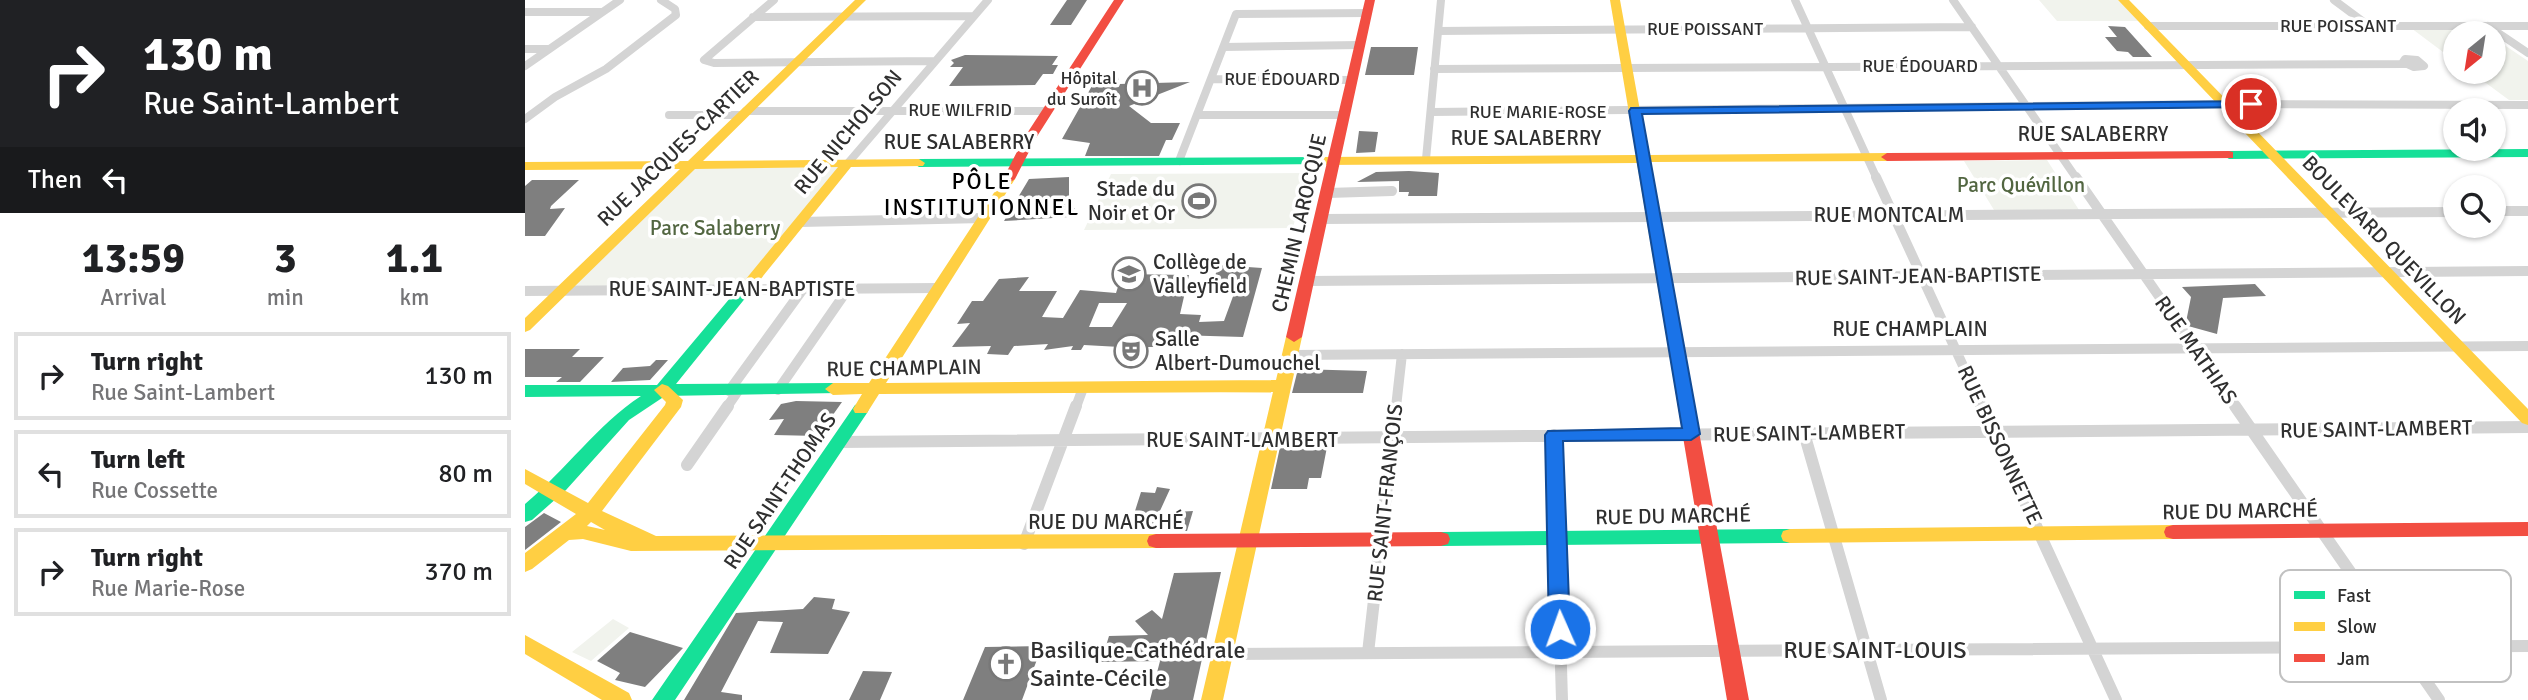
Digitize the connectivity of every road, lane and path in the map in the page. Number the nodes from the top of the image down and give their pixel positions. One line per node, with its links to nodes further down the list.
1 (620, 0): 16 (street)
2 (661, 0): 58 (street)
3 (775, 0): 18 (street)
4 (861, 0): 19 (street, RUE JACQUES-CARTIER)
5 (988, 0): 17 (street, RUE NICHOLSON)
6 (1119, 0): 51 (street, RUE SAINT-THOMAS)
7 (1129, 0): 67 (street, RUE SAINT-THOMAS)
8 (1441, 0): 28 (street)
9 (1615, 0): 27 (street)
10 (1795, 0): 26 (street, RUE BISSONNETTE)
11 (1953, 0): 25 (street, RUE MATHIAS)
12 (2123, 0): 20 (street, BOULEVARD QUEVILLON)
13 (2334, 0): 21 (street)
14 (1369, 7): 30 (street, CHEMIN LAROCQUE); 31 (street)
15 (525, 12): 16 (street)
16 (602, 12): 32 (street)
17 (974, 16): 19 (street); 35 (street, RUE NICHOLSON)
18 (754, 17): 19 (street); 36 (street)
19 (843, 17): 36 (street, RUE JACQUES-CARTIER)
20 (2148, 26): 21 (street, RUE POISSANT); 38 (street, BOULEVARD QUEVILLON)
21 (2369, 26): 22 (street, RUE POISSANT)
22 (2443, 26)
23 (2506, 26): 24 (street, RUE POISSANT)
24 (2528, 26)
25 (1972, 27): 26 (street, RUE POISSANT); 41 (street, RUE MATHIAS)
26 (1808, 29): 27 (street, RUE POISSANT); 40 (street, RUE BISSONNETTE)
27 (1621, 30): 28 (street, RUE POISSANT); 42 (street)
28 (1438, 31): 43 (street)
29 (2506, 38): 34 (street)
30 (1360, 45): 31 (street); 45 (street, CHEMIN LAROCQUE)
31 (1224, 47): 44 (street)
32 (549, 48): 33 (street); 39 (street)
33 (525, 49)
34 (2528, 52)
35 (935, 61): 36 (street); 50 (street, RUE NICHOLSON)
36 (796, 62): 54 (street, RUE JACQUES-CARTIER)
37 (2405, 64): 38 (street, RUE ÉDOUARD)
38 (2186, 65): 41 (street, RUE ÉDOUARD); 46 (street, BOULEVARD QUEVILLON)
39 (525, 66)
40 (1826, 66): 41 (street, RUE ÉDOUARD); 42 (street, RUE ÉDOUARD); 49 (street, RUE BISSONNETTE)
41 (1999, 66): 47 (street, RUE MATHIAS)
42 (1627, 67): 43 (street, RUE ÉDOUARD); 52 (street)
43 (1434, 69): 53 (street)
44 (1211, 79): 45 (street, RUE ÉDOUARD); 56 (street)
45 (1353, 79): 57 (street, CHEMIN LAROCQUE)
46 (2224, 104): 47 (street, RUE MARIE-ROSE); 48 (street, RUE MARIE-ROSE); 60 (street, BOULEVARD QUEVILLON)
47 (2027, 106): 49 (street, RUE MARIE-ROSE); 61 (street, RUE MATHIAS)
48 (2527, 106)
49 (1845, 108): 52 (street, RUE MARIE-ROSE); 62 (street, RUE BISSONNETTE)
50 (894, 110): 51 (street, RUE WILFRID); 54 (street, RUE WILFRID); 68 (street, RUE NICHOLSON)
51 (1047, 111): 67 (street, RUE SAINT-THOMAS)
52 (1635, 111): 53 (street, RUE MARIE-ROSE); 63 (street)
53 (1431, 112): 64 (street)
54 (744, 113): 55 (street, RUE WILFRID); 69 (street, RUE JACQUES-CARTIER)
55 (669, 115)
56 (1197, 115): 57 (street); 66 (street)
57 (1345, 115): 65 (street, CHEMIN LAROCQUE)
58 (525, 119)
59 (2528, 153): 60 (street, RUE SALABERRY)
60 (2272, 154): 61 (street, RUE SALABERRY); 75 (street, BOULEVARD QUEVILLON)
61 (2061, 155): 62 (street, RUE SALABERRY); 77 (street, RUE MATHIAS)
62 (1867, 157): 63 (street, RUE SALABERRY); 78 (street, RUE BISSONNETTE)
63 (1643, 158): 64 (street, RUE SALABERRY); 79 (street)
64 (1426, 159): 65 (street, RUE SALABERRY)
65 (1335, 160): 66 (street, RUE SALABERRY); 72 (street, CHEMIN LAROCQUE)
66 (1179, 161): 67 (street, RUE SALABERRY)
67 (1020, 162): 68 (street, RUE SALABERRY); 80 (street, RUE SAINT-THOMAS)
68 (848, 163): 69 (street, RUE SALABERRY); 82 (street, RUE NICHOLSON)
69 (691, 164): 70 (street, RUE SALABERRY); 93 (street, RUE JACQUES-CARTIER)
70 (525, 166)
71 (1392, 191): 72 (street)
72 (1328, 192): 81 (street, CHEMIN LAROCQUE)
73 (2506, 211): 74 (street)
74 (2528, 211)
75 (2328, 212): 76 (street, RUE MONTCALM); 77 (street, RUE MONTCALM); 83 (street, BOULEVARD QUEVILLON)
76 (2443, 212)
77 (2102, 214): 78 (street, RUE MONTCALM); 85 (street, RUE MATHIAS)
78 (1894, 215): 79 (street, RUE MONTCALM); 86 (street, RUE BISSONNETTE)
79 (1653, 217): 81 (street, RUE MONTCALM); 87 (street)
80 (984, 218): 82 (street); 89 (street, RUE SAINT-THOMAS)
81 (1322, 219): 88 (street, CHEMIN LAROCQUE)
82 (800, 222): 90 (street, RUE NICHOLSON)
83 (2385, 271): 84 (street, RUE SAINT-JEAN-BAPTISTE); 85 (street, RUE SAINT-JEAN-BAPTISTE); 96 (street, BOULEVARD QUEVILLON)
84 (2528, 271)
85 (2143, 274): 86 (street, RUE SAINT-JEAN-BAPTISTE); 98 (street, RUE MATHIAS)
86 (1922, 276): 87 (street, RUE SAINT-JEAN-BAPTISTE); 99 (street, RUE BISSONNETTE)
87 (1664, 278): 88 (street, RUE SAINT-JEAN-BAPTISTE); 100 (street)
88 (1308, 281): 102 (street, CHEMIN LAROCQUE)
89 (939, 288): 92 (street, RUE SAINT-JEAN-BAPTISTE); 105 (street, RUE SAINT-THOMAS)
90 (745, 289): 91 (street, RUE SAINT-JEAN-BAPTISTE); 93 (street, RUE SAINT-JEAN-BAPTISTE); 106 (street, RUE NICHOLSON)
91 (803, 289): 92 (street, RUE SAINT-JEAN-BAPTISTE); 109 (street)
92 (848, 289): 107 (street)
93 (562, 290): 94 (street, RUE SAINT-JEAN-BAPTISTE); 95 (street, RUE JACQUES-CARTIER)
94 (525, 291)
95 (525, 327)
96 (2457, 346): 97 (street, RUE CHAMPLAIN); 98 (street, RUE CHAMPLAIN); 110 (street, BOULEVARD QUEVILLON)
97 (2528, 346)
98 (2195, 348): 99 (street, RUE CHAMPLAIN); 113 (street, RUE MATHIAS)
99 (1956, 350): 100 (street, RUE CHAMPLAIN); 112 (street, RUE BISSONNETTE)
100 (1677, 352): 101 (street, RUE CHAMPLAIN); 115 (street)
101 (1402, 354): 102 (street, RUE CHAMPLAIN); 117 (street, RUE SAINT-FRANÇOIS)
102 (1291, 355): 103 (street, CHEMIN LAROCQUE)
103 (1284, 386): 104 (street, RUE CHAMPLAIN); 118 (street, CHEMIN LAROCQUE)
104 (1083, 387): 105 (street, RUE CHAMPLAIN); 120 (street)
105 (873, 389): 107 (street, RUE CHAMPLAIN); 119 (street, RUE SAINT-THOMAS)
106 (662, 390): 108 (street, RUE CHAMPLAIN); 109 (street, RUE CHAMPLAIN); 123 (street, RUE NICHOLSON); 124 (street)
107 (778, 390): 109 (street, RUE CHAMPLAIN)
108 (525, 391)
109 (734, 391): 121 (street)
110 (2528, 419)
111 (2528, 427): 113 (street, RUE SAINT-LAMBERT)
112 (1993, 431): 113 (street, RUE SAINT-LAMBERT); 114 (street, RUE SAINT-LAMBERT); 129 (street, RUE BISSONNETTE)
113 (2253, 432): 127 (street, RUE MATHIAS)
114 (1804, 433): 115 (street, RUE SAINT-LAMBERT); 130 (street)
115 (1691, 434): 116 (street, RUE SAINT-LAMBERT); 131 (street)
116 (1554, 435): 117 (street, RUE SAINT-LAMBERT); 132 (street)
117 (1392, 439): 118 (street, RUE SAINT-LAMBERT); 133 (street, RUE SAINT-FRANÇOIS)
118 (1272, 440): 120 (street, RUE SAINT-LAMBERT); 134 (street, CHEMIN LAROCQUE)
119 (838, 442): 120 (street, RUE SAINT-LAMBERT); 137 (street, RUE SAINT-THOMAS)
120 (1063, 442): 136 (street)
121 (687, 465)
122 (525, 476): 123 (street, RUE DU MARCHÉ)
123 (556, 490): 124 (street, RUE DU MARCHÉ); 125 (street, RUE NICHOLSON)
124 (590, 513): 128 (street); 135 (street, RUE DU MARCHÉ)
125 (525, 515)
126 (2528, 530): 127 (street, RUE DU MARCHÉ)
127 (2322, 531): 129 (street, RUE DU MARCHÉ); 139 (street, RUE MATHIAS)
128 (566, 533): 135 (street, RUE DU MARCHÉ); 138 (street)
129 (2040, 534): 130 (street, RUE DU MARCHÉ); 142 (street, RUE BISSONNETTE)
130 (1834, 536): 131 (street, RUE DU MARCHÉ); 143 (street)
131 (1709, 537): 132 (street, RUE DU MARCHÉ); 144 (street)
132 (1557, 539): 133 (street, RUE DU MARCHÉ); 145 (street)
133 (1381, 540): 134 (street, RUE DU MARCHÉ); 146 (street, RUE SAINT-FRANÇOIS)
134 (1249, 541): 136 (street, RUE DU MARCHÉ); 147 (street, CHEMIN LAROCQUE)
135 (651, 542): 137 (street, RUE DU MARCHÉ)
136 (1024, 544): 137 (street, RUE DU MARCHÉ)
137 (768, 545): 150 (street, RUE SAINT-THOMAS)
138 (525, 564)
139 (2349, 570)
140 (525, 644): 149 (street)
141 (2280, 648): 142 (street, RUE SAINT-LOUIS)
142 (2093, 649): 143 (street, RUE SAINT-LOUIS); 155 (street, RUE BISSONNETTE)
143 (1867, 650): 144 (street, RUE SAINT-LOUIS); 154 (street)
144 (1729, 651): 145 (street, RUE SAINT-LOUIS); 153 (street)
145 (1560, 652): 146 (street, RUE SAINT-LOUIS); 152 (street)
146 (1368, 653): 147 (street, RUE SAINT-LOUIS)
147 (1223, 654): 151 (street, CHEMIN LAROCQUE)
148 (2426, 682): 156 (street, RUE MATHIAS)
149 (621, 700)
150 (663, 700)
151 (1212, 700)
152 (1562, 700)
153 (1738, 700)
154 (1881, 700)
155 (2116, 700)
156 (2439, 700)

